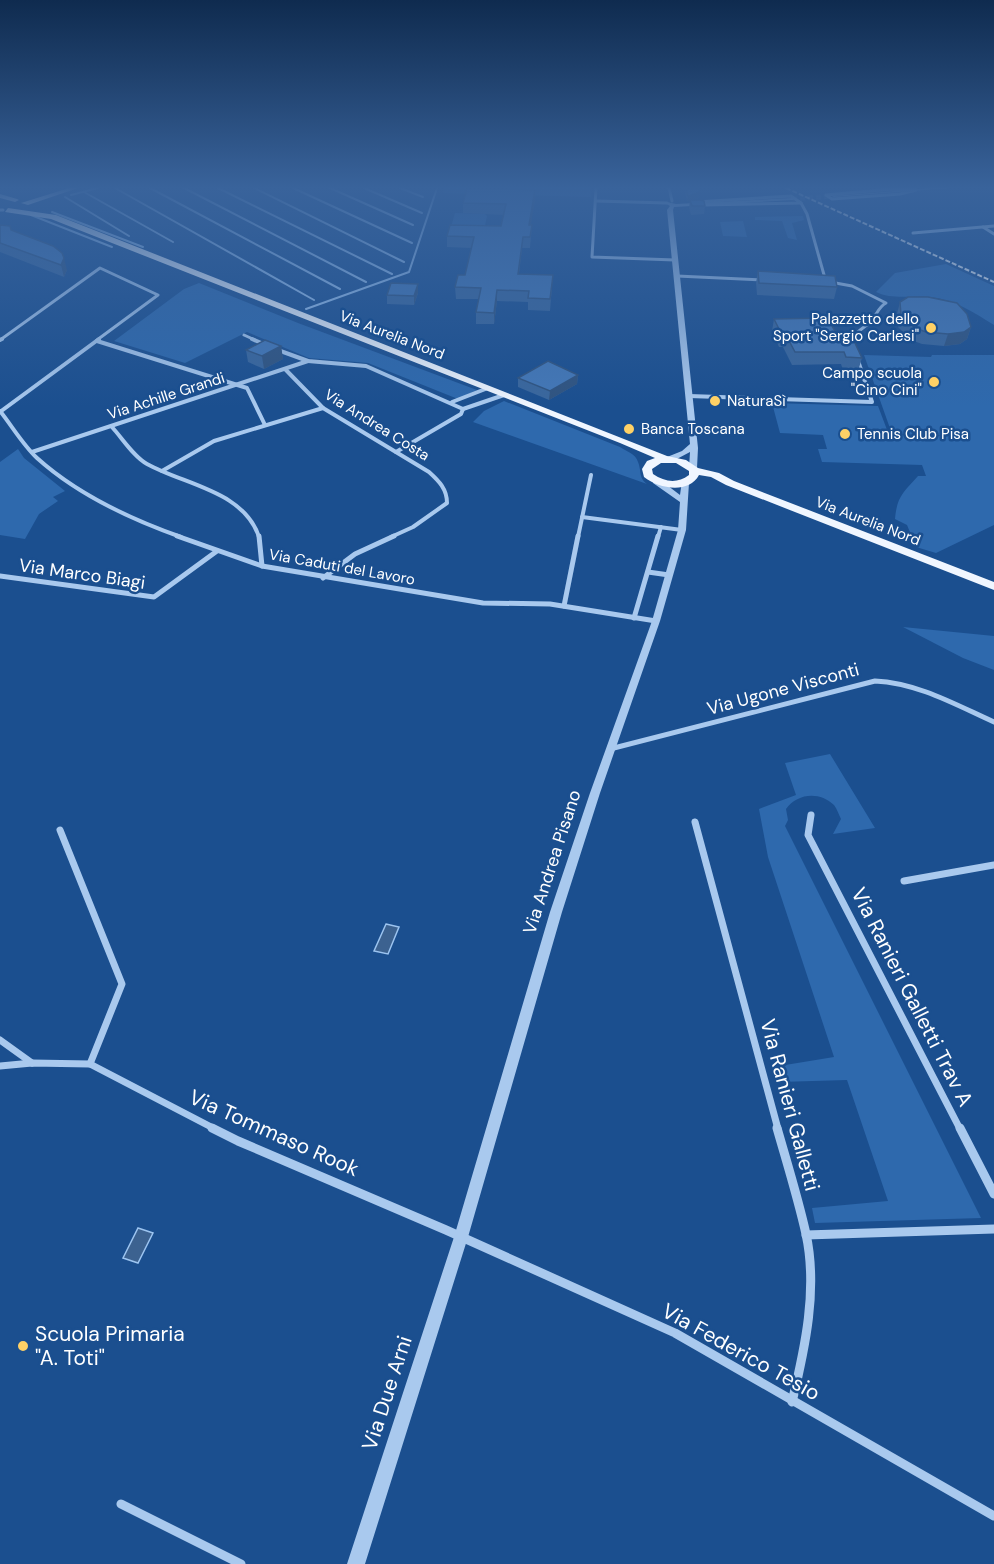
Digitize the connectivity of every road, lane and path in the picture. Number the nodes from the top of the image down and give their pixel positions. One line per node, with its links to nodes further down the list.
1 (675, 260): 4 (street, Via Andrea Pisano)
2 (165, 261): 16 (main road, Via Aurelia Nord)
3 (820, 261): 7 (street)
4 (677, 276): 5 (street); 18 (street, Via Andrea Pisano)
5 (771, 280)
6 (815, 282): 7 (street)
7 (826, 282): 11 (street)
8 (244, 335): 13 (street)
9 (0, 340): 10 (street)
10 (98, 341): 15 (street); 22 (street)
11 (854, 348)
12 (855, 354): 18 (street)
13 (308, 361): 14 (street, Via Achille Grandi); 19 (street)
14 (285, 369): 15 (street, Via Achille Grandi); 20 (street, Via Andrea Costa)
15 (238, 384): 23 (street); 24 (street, Via Achille Grandi)
16 (488, 388): 17 (main road, Via Aurelia Nord); 19 (street)
17 (504, 394): 21 (street); 25 (main road, Via Aurelia Nord)
18 (689, 396): 26 (street, Via Andrea Pisano)
19 (452, 402): 21 (street)
20 (323, 408): 23 (street); 28 (street, Via Andrea Costa)
21 (464, 409): 28 (street)
22 (0, 411): 27 (street, Via Caduti del Lavoro)
23 (265, 425): 31 (street)
24 (112, 427): 27 (street, Via Achille Grandi); 31 (street)
25 (619, 440): 29 (main road, Via Aurelia Nord); 30 (main road)
26 (693, 445): 29 (street); 33 (street, Via Andrea Pisano)
27 (32, 452): 39 (street, Via Caduti del Lavoro)
28 (396, 452): 44 (street, Via Andrea Costa)
29 (668, 459): 30 (main road); 33 (main road, Via Aurelia Nord)
30 (649, 466): 34 (main road)
31 (162, 471): 40 (street)
32 (591, 475): 36 (street)
33 (690, 475): 34 (main road, Via Aurelia Nord); 35 (street, Via Andrea Pisano); 45 (main road, Via Aurelia Nord)
34 (656, 481): 35 (street)
35 (684, 501): 38 (street, Via Andrea Pisano)
36 (582, 517): 37 (street); 46 (street)
37 (661, 527): 38 (street); 41 (street)
38 (682, 530): 42 (street, Via Andrea Pisano)
39 (218, 551): 40 (street, Via Caduti del Lavoro); 43 (street, Via Marco Biagi)
40 (262, 566): 44 (street, Via Caduti del Lavoro)
41 (648, 572): 42 (street); 47 (street)
42 (669, 575): 48 (street, Via Andrea Pisano)
43 (0, 576)
44 (323, 578): 46 (street, Via Caduti del Lavoro)
45 (994, 586)
46 (564, 606): 47 (street, Via Caduti del Lavoro)
47 (634, 618): 48 (street, Via Caduti del Lavoro)
48 (656, 621): 50 (street, Via Andrea Pisano)
49 (994, 722): 50 (street, Via Ugone Visconti)
50 (610, 749): 63 (street, Via Andrea Pisano)
51 (811, 814): 60 (street, Via Ranieri Galletti Trav A)
52 (694, 822): 62 (street, Via Ranieri Galletti)
53 (60, 830): 58 (street)
54 (994, 866): 55 (street)
55 (904, 881)
56 (0, 1040): 57 (street)
57 (32, 1064): 58 (street, Via Tommaso Rook); 59 (street, Via Tommaso Rook)
58 (90, 1064): 63 (street, Via Tommaso Rook)
59 (0, 1066)
60 (994, 1194)
61 (994, 1229): 62 (street)
62 (806, 1236): 64 (street, Via Ranieri Galletti)
63 (461, 1237): 64 (street, Via Federico Tesio); 68 (street, Via Due Arni)
64 (792, 1402): 66 (street, Via Federico Tesio)
65 (121, 1504): 67 (street)
66 (994, 1516)
67 (241, 1564)
68 (356, 1564)

